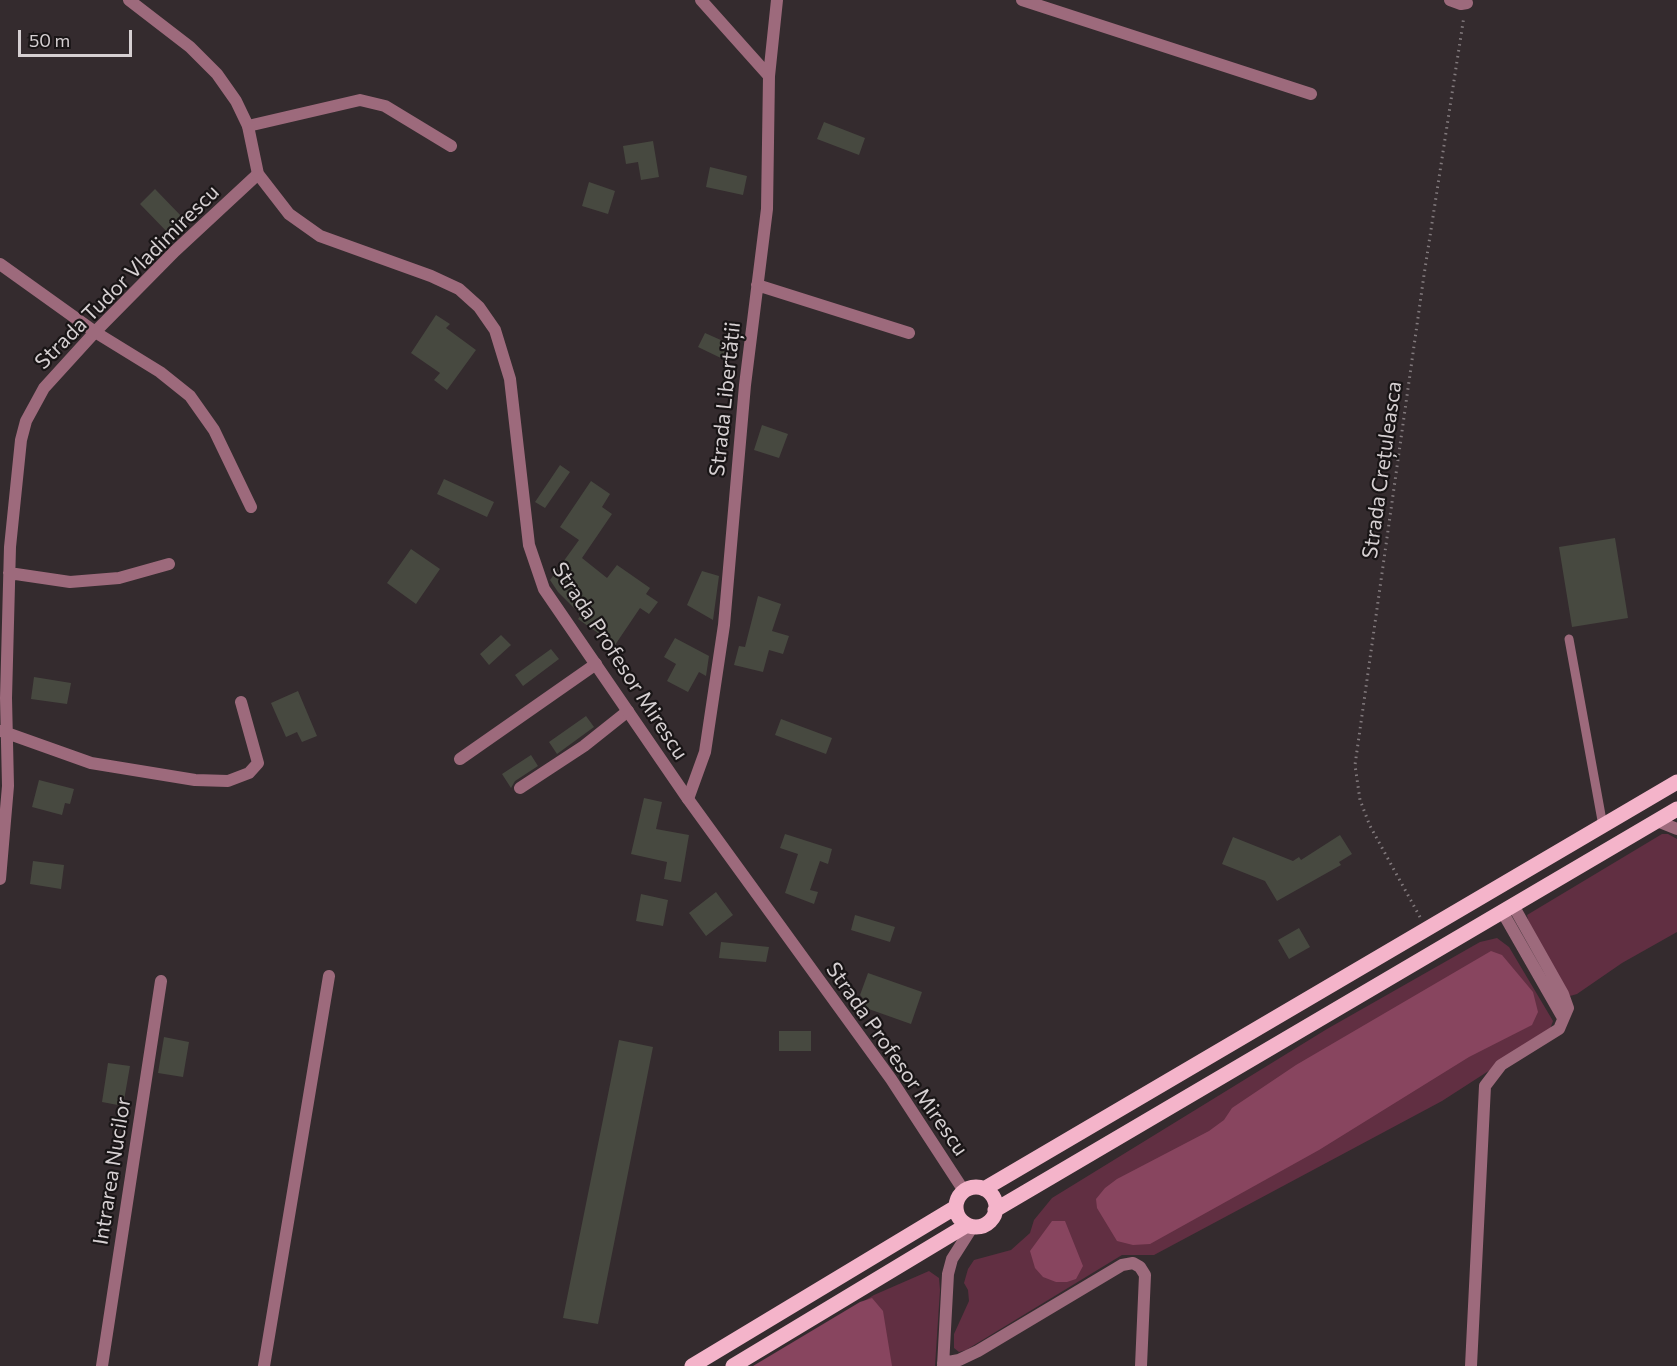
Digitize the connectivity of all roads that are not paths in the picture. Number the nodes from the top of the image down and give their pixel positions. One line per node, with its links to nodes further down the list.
1 (129, 0): 9 (street, Strada Profesor Mirescu)
2 (701, 0): 7 (street)
3 (777, 0): 7 (street, Strada Libertății)
4 (1022, 0): 8 (street)
5 (1450, 0): 6 (street)
6 (1467, 3)
7 (769, 76): 13 (street, Strada Libertății)
8 (1311, 94)
9 (248, 126): 10 (street); 11 (street, Strada Profesor Mirescu)
10 (451, 146)
11 (258, 174): 14 (street, Strada Tudor Vladimirescu); 20 (street, Strada Profesor Mirescu)
12 (0, 264): 14 (street)
13 (757, 285): 15 (street); 27 (street, Strada Libertății)
14 (95, 333): 16 (street); 18 (street, Strada Tudor Vladimirescu)
15 (909, 333)
16 (250, 507)
17 (169, 564): 18 (street)
18 (9, 573): 23 (street, Strada Tudor Vladimirescu)
19 (1569, 639): 30 (lane)
20 (596, 664): 22 (street, Strada Profesor Mirescu); 24 (street)
21 (242, 702): 23 (street)
22 (628, 711): 26 (street); 27 (street, Strada Profesor Mirescu)
23 (3, 731): 32 (street, Strada Tudor Vladimirescu)
24 (460, 759)
25 (1677, 782): 30 (main road)
26 (520, 788)
27 (688, 799): 37 (street, Strada Profesor Mirescu)
28 (1677, 809): 29 (main road)
29 (1657, 821): 31 (street); 33 (main road)
30 (1603, 826): 36 (main road)
31 (1677, 829)
32 (0, 879)
33 (1509, 910): 39 (main road); 47 (street)
34 (329, 976): 43 (street)
35 (161, 981): 42 (street, Intrarea Nucilor)
36 (984, 1189): 37 (main road); 39 (main road)
37 (964, 1191): 38 (main road)
38 (956, 1207): 40 (main road); 44 (main road)
39 (995, 1210): 40 (main road)
40 (970, 1226): 41 (street); 45 (main road)
41 (943, 1365): 46 (street)
42 (102, 1366)
43 (264, 1366)
44 (693, 1366)
45 (733, 1366)
46 (1141, 1366)
47 (1471, 1366)

